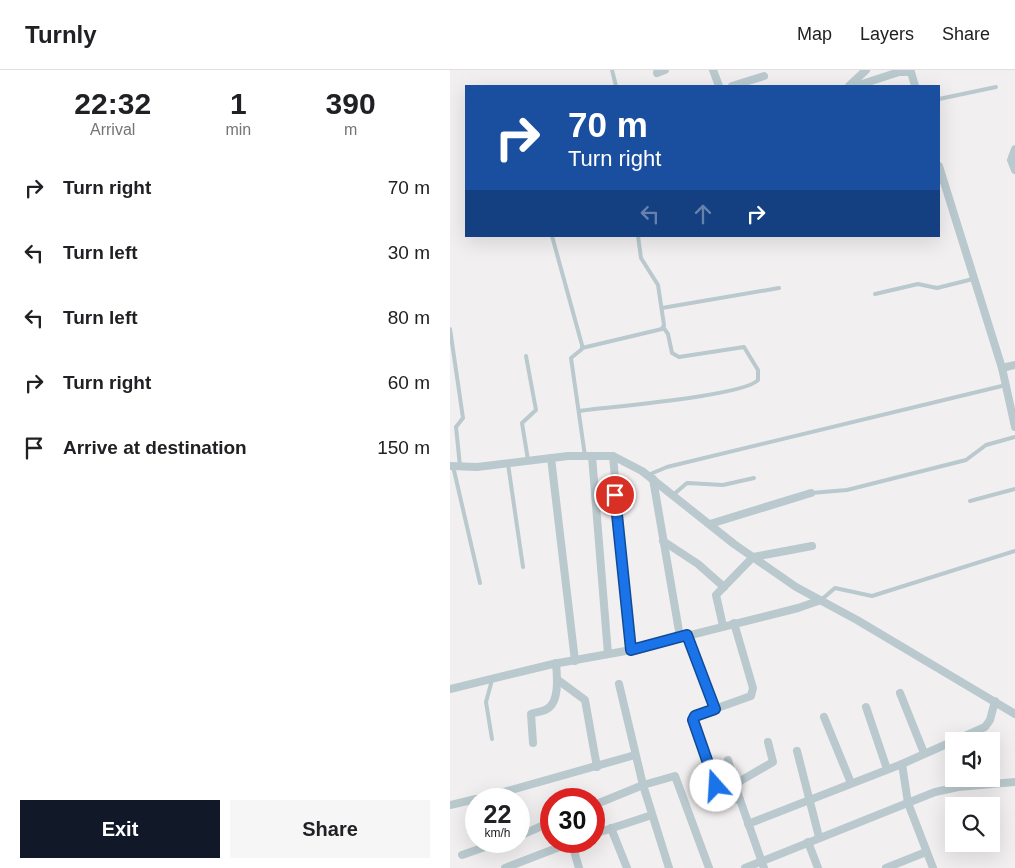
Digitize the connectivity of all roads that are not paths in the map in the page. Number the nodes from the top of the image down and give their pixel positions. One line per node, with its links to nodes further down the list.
1 (612, 70): 8 (lane)
2 (666, 70): 6 (street)
3 (713, 70): 9 (street)
4 (866, 70): 11 (street)
5 (911, 71): 12 (street); 13 (street)
6 (657, 73)
7 (764, 76): 10 (street)
8 (616, 85)
9 (719, 85)
10 (735, 85)
11 (850, 85)
12 (859, 85)
13 (915, 85)
14 (996, 87): 15 (lane)
15 (940, 99)
16 (1015, 149): 18 (street)
17 (940, 169): 21 (street)
18 (1015, 170)
19 (552, 237): 27 (lane)
20 (638, 237): 24 (lane)
21 (973, 279): 23 (lane); 30 (street)
22 (779, 288): 24 (lane)
23 (875, 294)
24 (662, 308): 25 (lane)
25 (663, 328): 27 (lane); 33 (lane)
26 (450, 329): 41 (lane)
27 (582, 348): 33 (lane)
28 (526, 356): 39 (lane)
29 (1015, 366): 30 (street)
30 (1002, 368): 31 (street)
31 (1006, 385): 32 (street); 42 (lane)
32 (1013, 408): 34 (street)
33 (578, 410): 36 (lane)
34 (1015, 427)
35 (1015, 437): 45 (lane)
36 (588, 456): 37 (street); 38 (street); 61 (street)
37 (613, 456): 42 (street); 60 (street)
38 (551, 458): 39 (street); 62 (street)
39 (528, 461): 40 (street)
40 (508, 464): 41 (street); 53 (lane)
41 (454, 466): 54 (lane)
42 (650, 477): 46 (street); 49 (street)
43 (754, 478): 46 (lane)
44 (1015, 489): 47 (lane)
45 (811, 493): 48 (street)
46 (673, 495): 48 (street)
47 (970, 501)
48 (710, 524): 52 (street)
49 (663, 541): 55 (street); 59 (street)
50 (812, 546): 52 (street)
51 (1015, 552): 56 (lane)
52 (753, 558): 55 (street); 56 (street)
53 (523, 567)
54 (480, 583)
55 (724, 587): 58 (street)
56 (821, 600): 57 (street); 69 (street)
57 (734, 623): 58 (street); 71 (street)
58 (723, 626): 59 (street)
59 (684, 636): 60 (street); 71 (street)
60 (631, 650): 61 (street)
61 (608, 654): 62 (street)
62 (575, 661): 63 (street)
63 (556, 663): 64 (street); 65 (street)
64 (493, 677): 67 (street); 74 (lane)
65 (558, 680): 76 (street); 82 (street)
66 (619, 684): 79 (street)
67 (450, 689)
68 (900, 693): 78 (street)
69 (995, 702): 72 (street); 78 (street)
70 (866, 707): 83 (street)
71 (715, 709): 90 (street)
72 (1015, 714)
73 (824, 717): 86 (street)
74 (492, 739)
75 (768, 742): 85 (street)
76 (533, 743)
77 (797, 751): 89 (street)
78 (924, 753): 81 (street)
79 (635, 755): 82 (street); 87 (street)
80 (728, 760): 85 (street)
81 (902, 764): 83 (street); 93 (street)
82 (597, 768): 88 (street)
83 (887, 769): 86 (street)
84 (1015, 782): 93 (street)
85 (735, 784): 90 (street)
86 (851, 784): 89 (street)
87 (643, 785): 91 (street); 95 (street); 111 (street)
88 (520, 788)
89 (809, 799): 96 (street); 99 (street)
90 (740, 800): 96 (street)
91 (605, 801)
92 (465, 802): 94 (street)
93 (908, 803): 99 (street); 101 (street)
94 (450, 806)
95 (652, 815): 97 (street); 110 (street)
96 (748, 824): 106 (street)
97 (610, 828): 98 (street); 109 (street)
98 (605, 830)
99 (819, 837): 100 (street)
100 (808, 842): 106 (street); 113 (street)
101 (926, 852): 114 (street); 115 (street)
102 (465, 853): 105 (street)
103 (544, 853): 107 (street)
104 (575, 853): 108 (street)
105 (462, 854)
106 (763, 864): 112 (street)
107 (505, 868)
108 (579, 868)
109 (626, 868)
110 (669, 868)
111 (709, 868)
112 (745, 868)
113 (818, 868)
114 (886, 868)
115 (933, 868)

